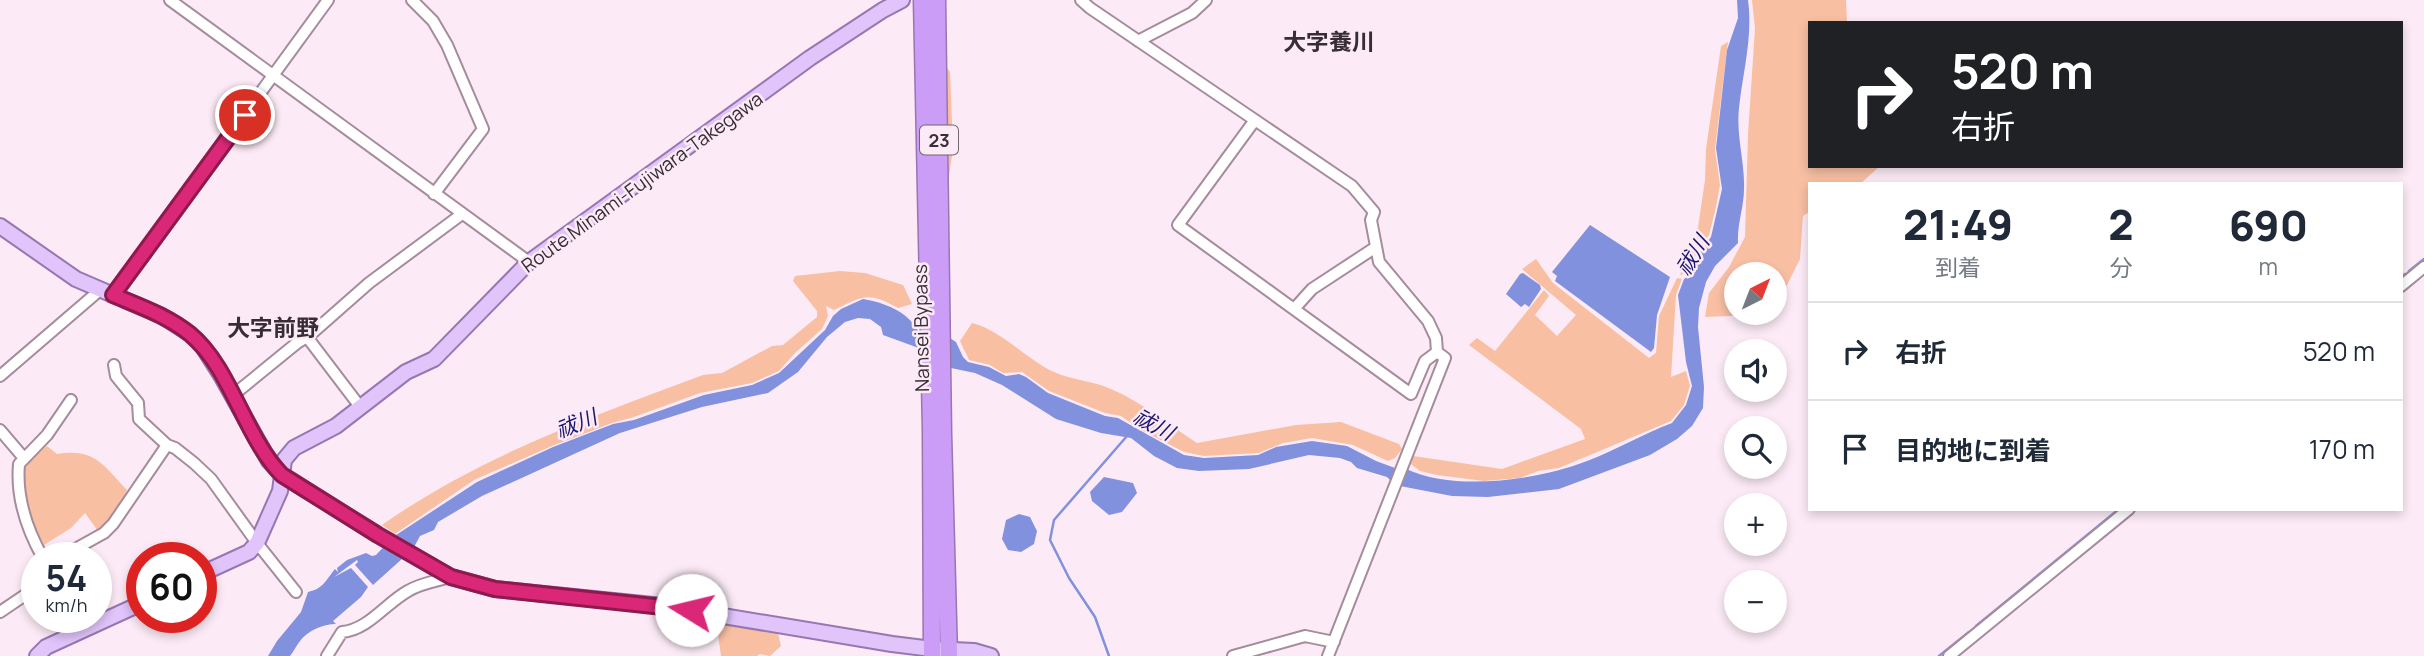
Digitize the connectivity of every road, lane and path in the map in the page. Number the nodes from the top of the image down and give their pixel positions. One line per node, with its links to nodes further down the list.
1 (170, 0): 10 (street)
2 (328, 0): 10 (street)
3 (412, 0): 12 (street)
4 (902, 0): 16 (main road, Route Minami-Fujiwara-Takegawa)
5 (922, 0): 18 (highway, Nansei Bypass / 23)
6 (937, 0): 18 (highway, Nansei Bypass / 23)
7 (1081, 0): 9 (street)
8 (1206, 0): 9 (street)
9 (1138, 41): 11 (street)
10 (273, 76): 12 (street); 20 (street)
11 (1255, 120): 15 (street); 21 (street)
12 (434, 194): 13 (street)
13 (462, 214): 16 (street); 22 (street)
14 (0, 226): 20 (main road)
15 (1376, 247): 21 (street); 23 (street)
16 (529, 262): 28 (main road, Route Minami-Fujiwara-Takegawa)
17 (2424, 267): 19 (street)
18 (934, 279): 30 (highway, Nansei Bypass / 23)
19 (2403, 284)
20 (106, 292): 25 (street); 26 (main road)
21 (1294, 309): 23 (street)
22 (307, 337): 26 (street); 28 (street)
23 (1437, 352): 44 (street)
24 (114, 365): 31 (street)
25 (0, 376)
26 (232, 396): 33 (main road)
27 (71, 400): 32 (street)
28 (361, 408): 33 (main road, Route Minami-Fujiwara-Takegawa)
29 (0, 430): 32 (street)
30 (937, 432): 45 (highway, Nansei Bypass / 23); 46 (highway, Nansei Bypass / 23)
31 (167, 445): 36 (street); 37 (street)
32 (23, 457): 35 (street)
33 (282, 475): 37 (main road, Route Minami-Fujiwara-Takegawa); 39 (main road)
34 (2127, 511): 52 (street)
35 (36, 542)
36 (88, 542)
37 (257, 543): 38 (main road); 40 (street)
38 (217, 567)
39 (451, 577): 45 (main road); 48 (street)
40 (296, 592)
41 (21, 598): 43 (street)
42 (126, 610): 47 (main road)
43 (0, 612)
44 (1334, 642): 50 (street); 51 (street)
45 (932, 653): 46 (main road)
46 (949, 653): 49 (main road)
47 (37, 656)
48 (327, 656)
49 (991, 656)
50 (1233, 656)
51 (1328, 656)
52 (1949, 656)

